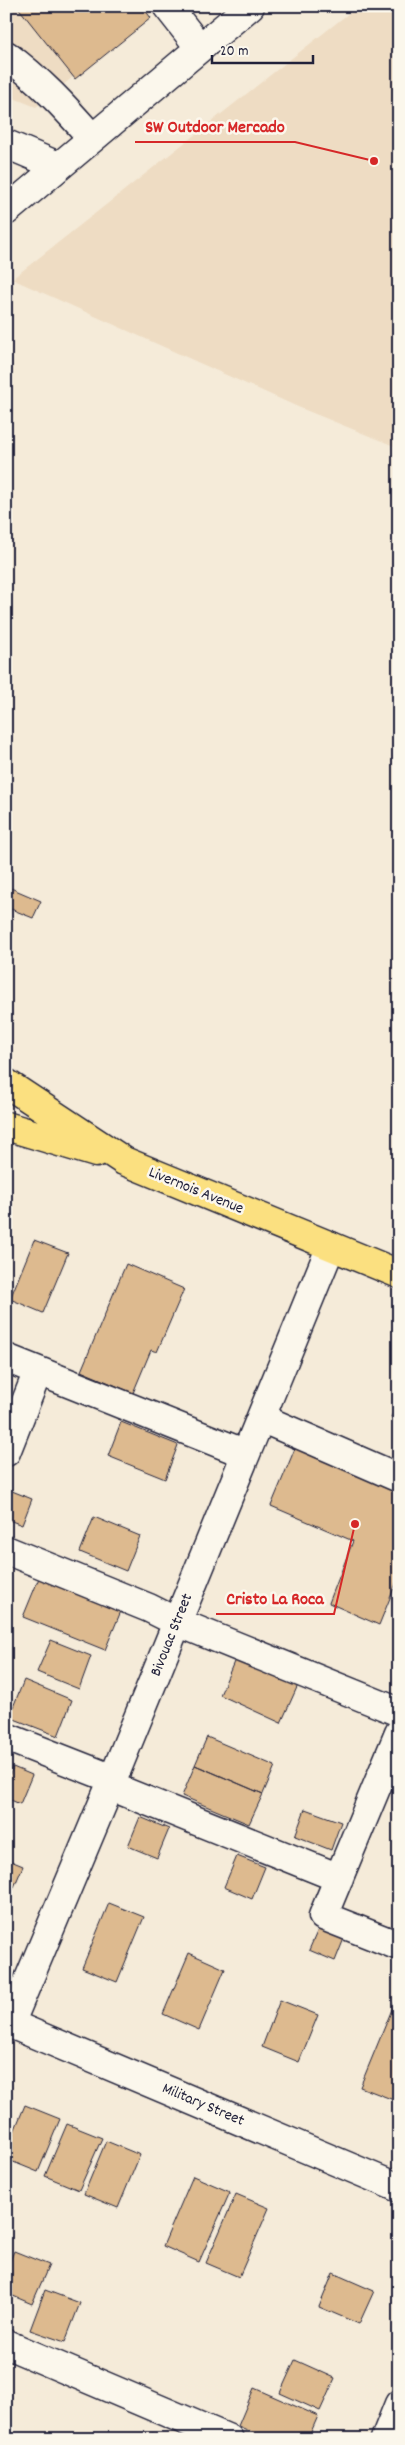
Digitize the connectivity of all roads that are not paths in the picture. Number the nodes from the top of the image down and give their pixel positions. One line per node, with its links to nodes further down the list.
1 (167, 6): 3 (street)
2 (250, 6): 3 (street)
3 (200, 48): 5 (street)
4 (6, 56): 5 (street)
5 (92, 138): 7 (street)
6 (6, 144): 7 (street)
7 (58, 166): 8 (street)
8 (6, 211)
9 (6, 1083): 11 (main road, Livernois Avenue)
10 (6, 1126): 11 (main road)
11 (124, 1161): 12 (main road, Livernois Avenue)
12 (331, 1246): 13 (main road, Livernois Avenue); 16 (street, Bivouac Street)
13 (399, 1274)
14 (6, 1358): 15 (street)
15 (38, 1371): 17 (street); 18 (street)
16 (261, 1418): 18 (street, Bivouac Street); 19 (street)
17 (6, 1452)
18 (246, 1454): 21 (street, Bivouac Street)
19 (399, 1478)
20 (6, 1550): 21 (street)
21 (177, 1622): 22 (street); 25 (street, Bivouac Street)
22 (399, 1712)
23 (399, 1733): 26 (street)
24 (6, 1737): 25 (street)
25 (112, 1782): 26 (street); 28 (street, Bivouac Street)
26 (338, 1878): 27 (street)
27 (399, 1946)
28 (8, 2023): 29 (street, Military Street)
29 (399, 2188)
30 (6, 2344): 32 (street)
31 (399, 2404): 33 (street)
32 (230, 2439)
33 (385, 2439)

